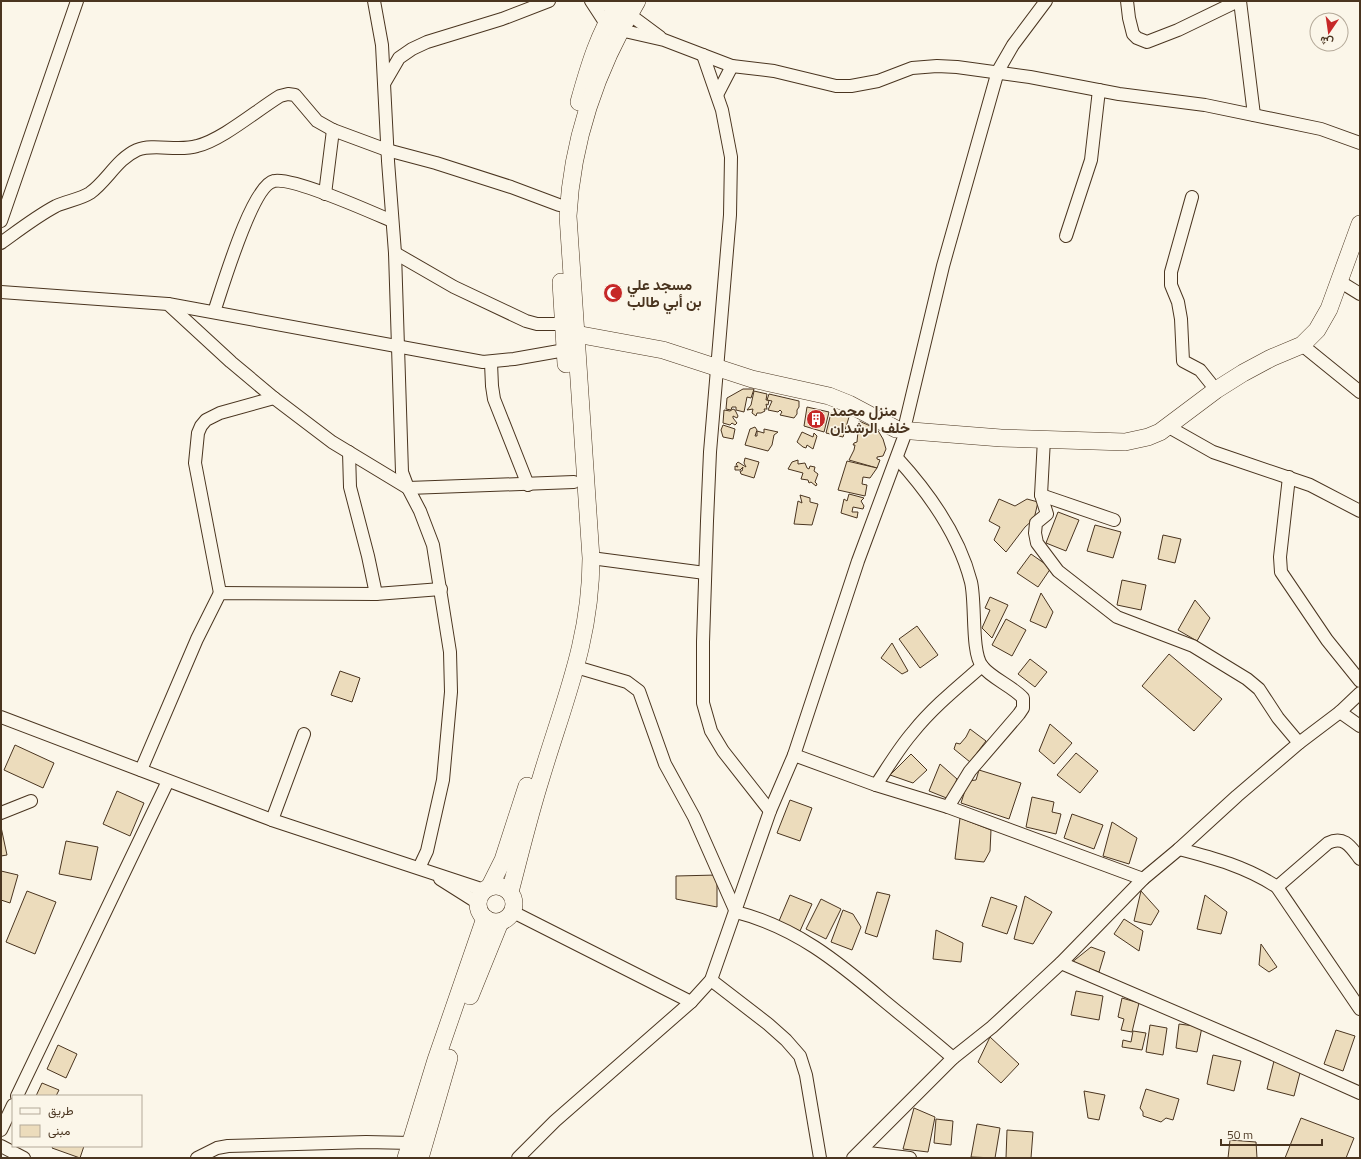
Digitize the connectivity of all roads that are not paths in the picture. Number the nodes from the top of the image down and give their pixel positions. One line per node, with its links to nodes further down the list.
1 (77, 1): 25 (street)
2 (374, 1): 15 (street)
3 (549, 1): 15 (street)
4 (591, 1): 10 (street)
5 (597, 1): 9 (street)
6 (1046, 1): 14 (street)
7 (1127, 1): 8 (street)
8 (1239, 1): 18 (street)
9 (625, 6): 10 (main road); 11 (street)
10 (613, 27): 11 (street); 24 (main road); 36 (main road)
11 (664, 40): 12 (street)
12 (703, 55): 13 (street); 17 (street)
13 (732, 66): 14 (street); 17 (street)
14 (998, 71): 16 (street); 46 (street)
15 (384, 84): 21 (street)
16 (1099, 90): 18 (street); 28 (street)
17 (718, 93): 41 (street)
18 (1254, 115): 20 (street)
19 (333, 130): 21 (street); 22 (street); 29 (street)
20 (1360, 142)
21 (387, 150): 24 (street); 26 (street)
22 (325, 194): 26 (street); 35 (street)
23 (1192, 197): 42 (street)
24 (559, 205): 36 (main road)
25 (1, 221)
26 (392, 221): 30 (street)
27 (1360, 224): 31 (main road)
28 (1066, 236)
29 (1, 243)
30 (395, 253): 36 (street); 38 (street)
31 (1339, 281): 33 (street); 37 (main road)
32 (1, 292): 34 (street)
33 (1360, 294)
34 (168, 304): 35 (street); 44 (street)
35 (214, 312): 38 (street)
36 (569, 329): 39 (main road); 41 (main road); 57 (main road)
37 (1302, 345): 42 (main road); 43 (street)
38 (398, 347): 40 (street); 53 (street)
39 (565, 350): 40 (street); 51 (main road)
40 (491, 362): 52 (street)
41 (718, 367): 46 (main road); 58 (street)
42 (1216, 390): 45 (main road)
43 (1360, 392)
44 (274, 398): 48 (street); 60 (street)
45 (1167, 426): 47 (main road); 50 (street)
46 (904, 429): 47 (main road); 49 (street)
47 (1044, 439): 54 (street)
48 (349, 452): 53 (street); 61 (street)
49 (897, 458): 62 (street); 71 (street)
50 (1289, 477): 55 (street); 64 (street)
51 (574, 482): 52 (street); 85 (main road)
52 (528, 485): 53 (street)
53 (408, 488): 59 (street)
54 (1041, 495): 56 (street); 70 (street)
55 (1360, 511)
56 (1114, 520)
57 (591, 558): 58 (street); 63 (main road)
58 (705, 573): 77 (street)
59 (441, 589): 61 (street); 82 (street)
60 (220, 593): 61 (street); 72 (street)
61 (376, 594)
62 (982, 666): 74 (street); 76 (street)
63 (576, 667): 85 (main road); 86 (street)
64 (1360, 681)
65 (1360, 693): 66 (street)
66 (1340, 712): 68 (street); 70 (street)
67 (1, 717): 72 (street)
68 (1360, 726)
69 (304, 734): 79 (street)
70 (1299, 743): 80 (street)
71 (794, 755): 74 (street); 77 (street)
72 (141, 770): 73 (street)
73 (168, 781): 79 (street); 93 (street)
74 (876, 785): 76 (street)
75 (32, 801): 78 (street)
76 (948, 807): 83 (street)
77 (770, 811): 86 (street)
78 (1, 813)
79 (272, 820): 82 (street)
80 (1179, 849): 83 (street); 84 (street)
81 (1360, 859): 84 (street)
82 (424, 870): 85 (street)
83 (1143, 879): 87 (street)
84 (1277, 887): 90 (street)
85 (492, 905): 89 (street); 97 (main road); 102 (main road)
86 (736, 912): 88 (street); 91 (street)
87 (1062, 963): 91 (street); 92 (street)
88 (710, 980): 89 (street); 103 (street)
89 (691, 1002): 99 (street)
90 (1360, 1009)
91 (953, 1058): 98 (street)
92 (1360, 1094)
93 (17, 1095)
94 (12, 1107): 95 (street)
95 (1, 1130)
96 (1, 1146): 100 (street)
97 (408, 1150): 101 (street)
98 (856, 1155): 104 (street)
99 (524, 1156)
100 (24, 1158)
101 (197, 1158)
102 (420, 1158)
103 (820, 1158)
104 (910, 1158)

